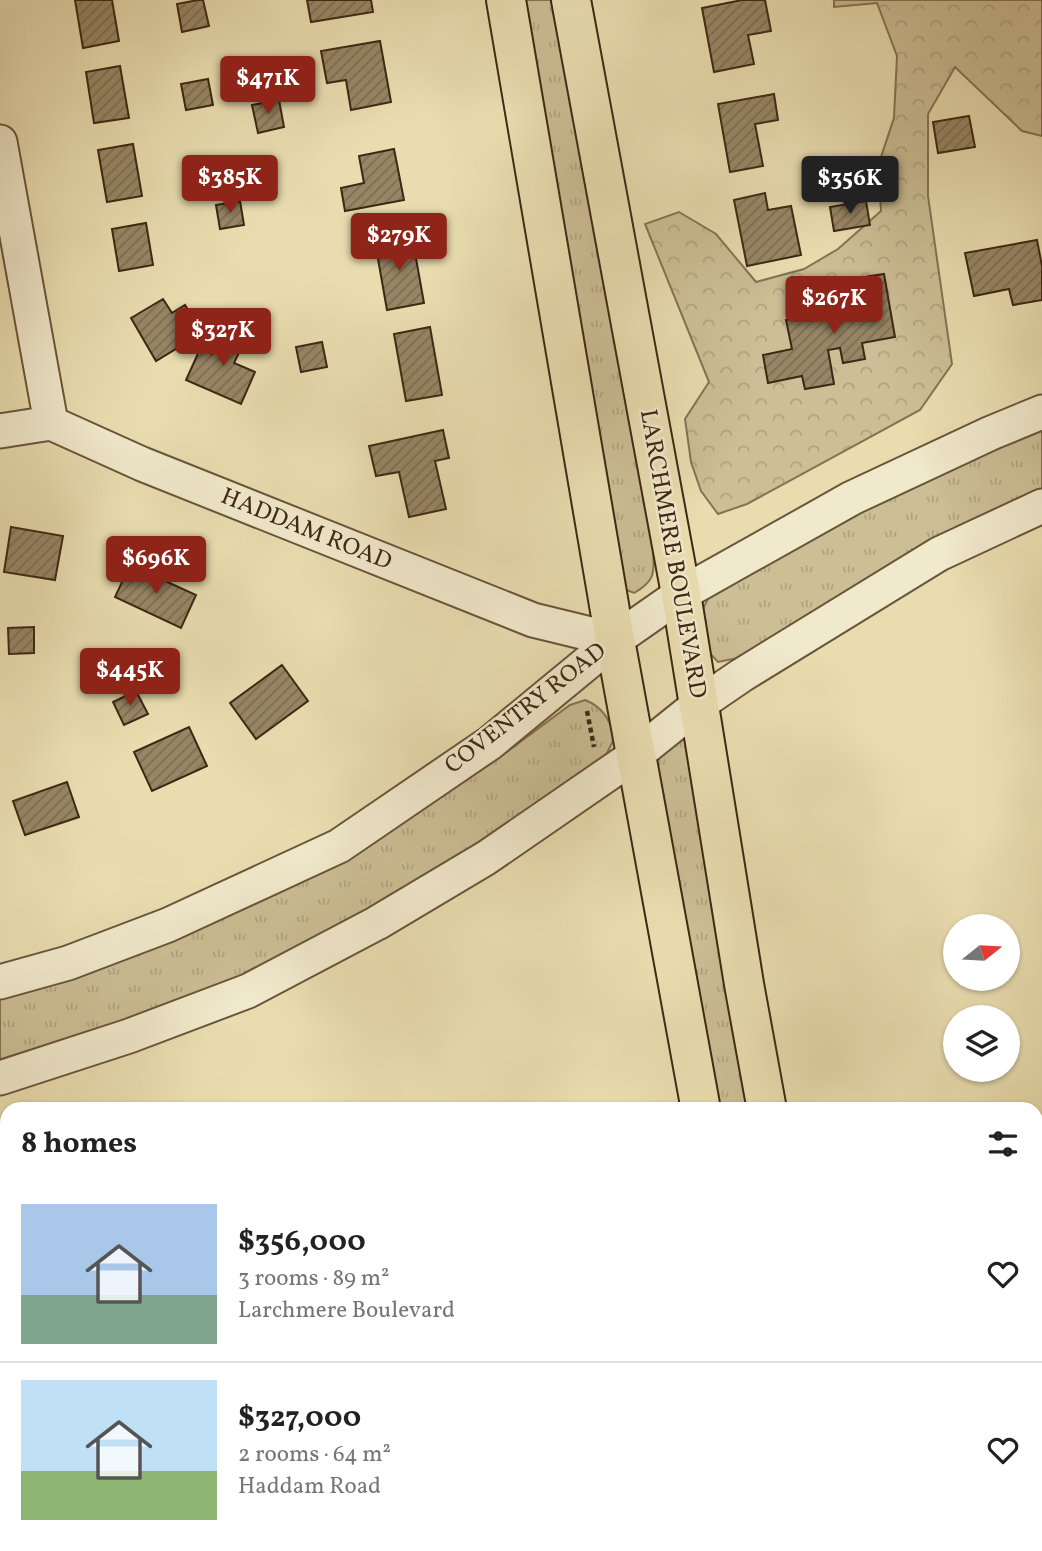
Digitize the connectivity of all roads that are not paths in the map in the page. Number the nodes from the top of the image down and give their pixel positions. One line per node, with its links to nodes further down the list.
1 (506, 0): 9 (main road)
2 (571, 0): 8 (main road, LARCHMERE BOULEVARD)
3 (0, 142): 5 (street)
4 (1042, 412): 8 (street, COVENTRY ROAD)
5 (51, 423): 6 (street); 9 (street, HADDAM ROAD)
6 (0, 431)
7 (1042, 506): 10 (street)
8 (681, 594): 9 (street, COVENTRY ROAD); 10 (main road, LARCHMERE BOULEVARD)
9 (615, 640): 11 (main road); 12 (street, COVENTRY ROAD)
10 (698, 705): 11 (street); 15 (main road, LARCHMERE BOULEVARD)
11 (637, 754): 13 (street); 14 (main road)
12 (0, 982)
13 (0, 1078)
14 (700, 1102)
15 (766, 1102)

